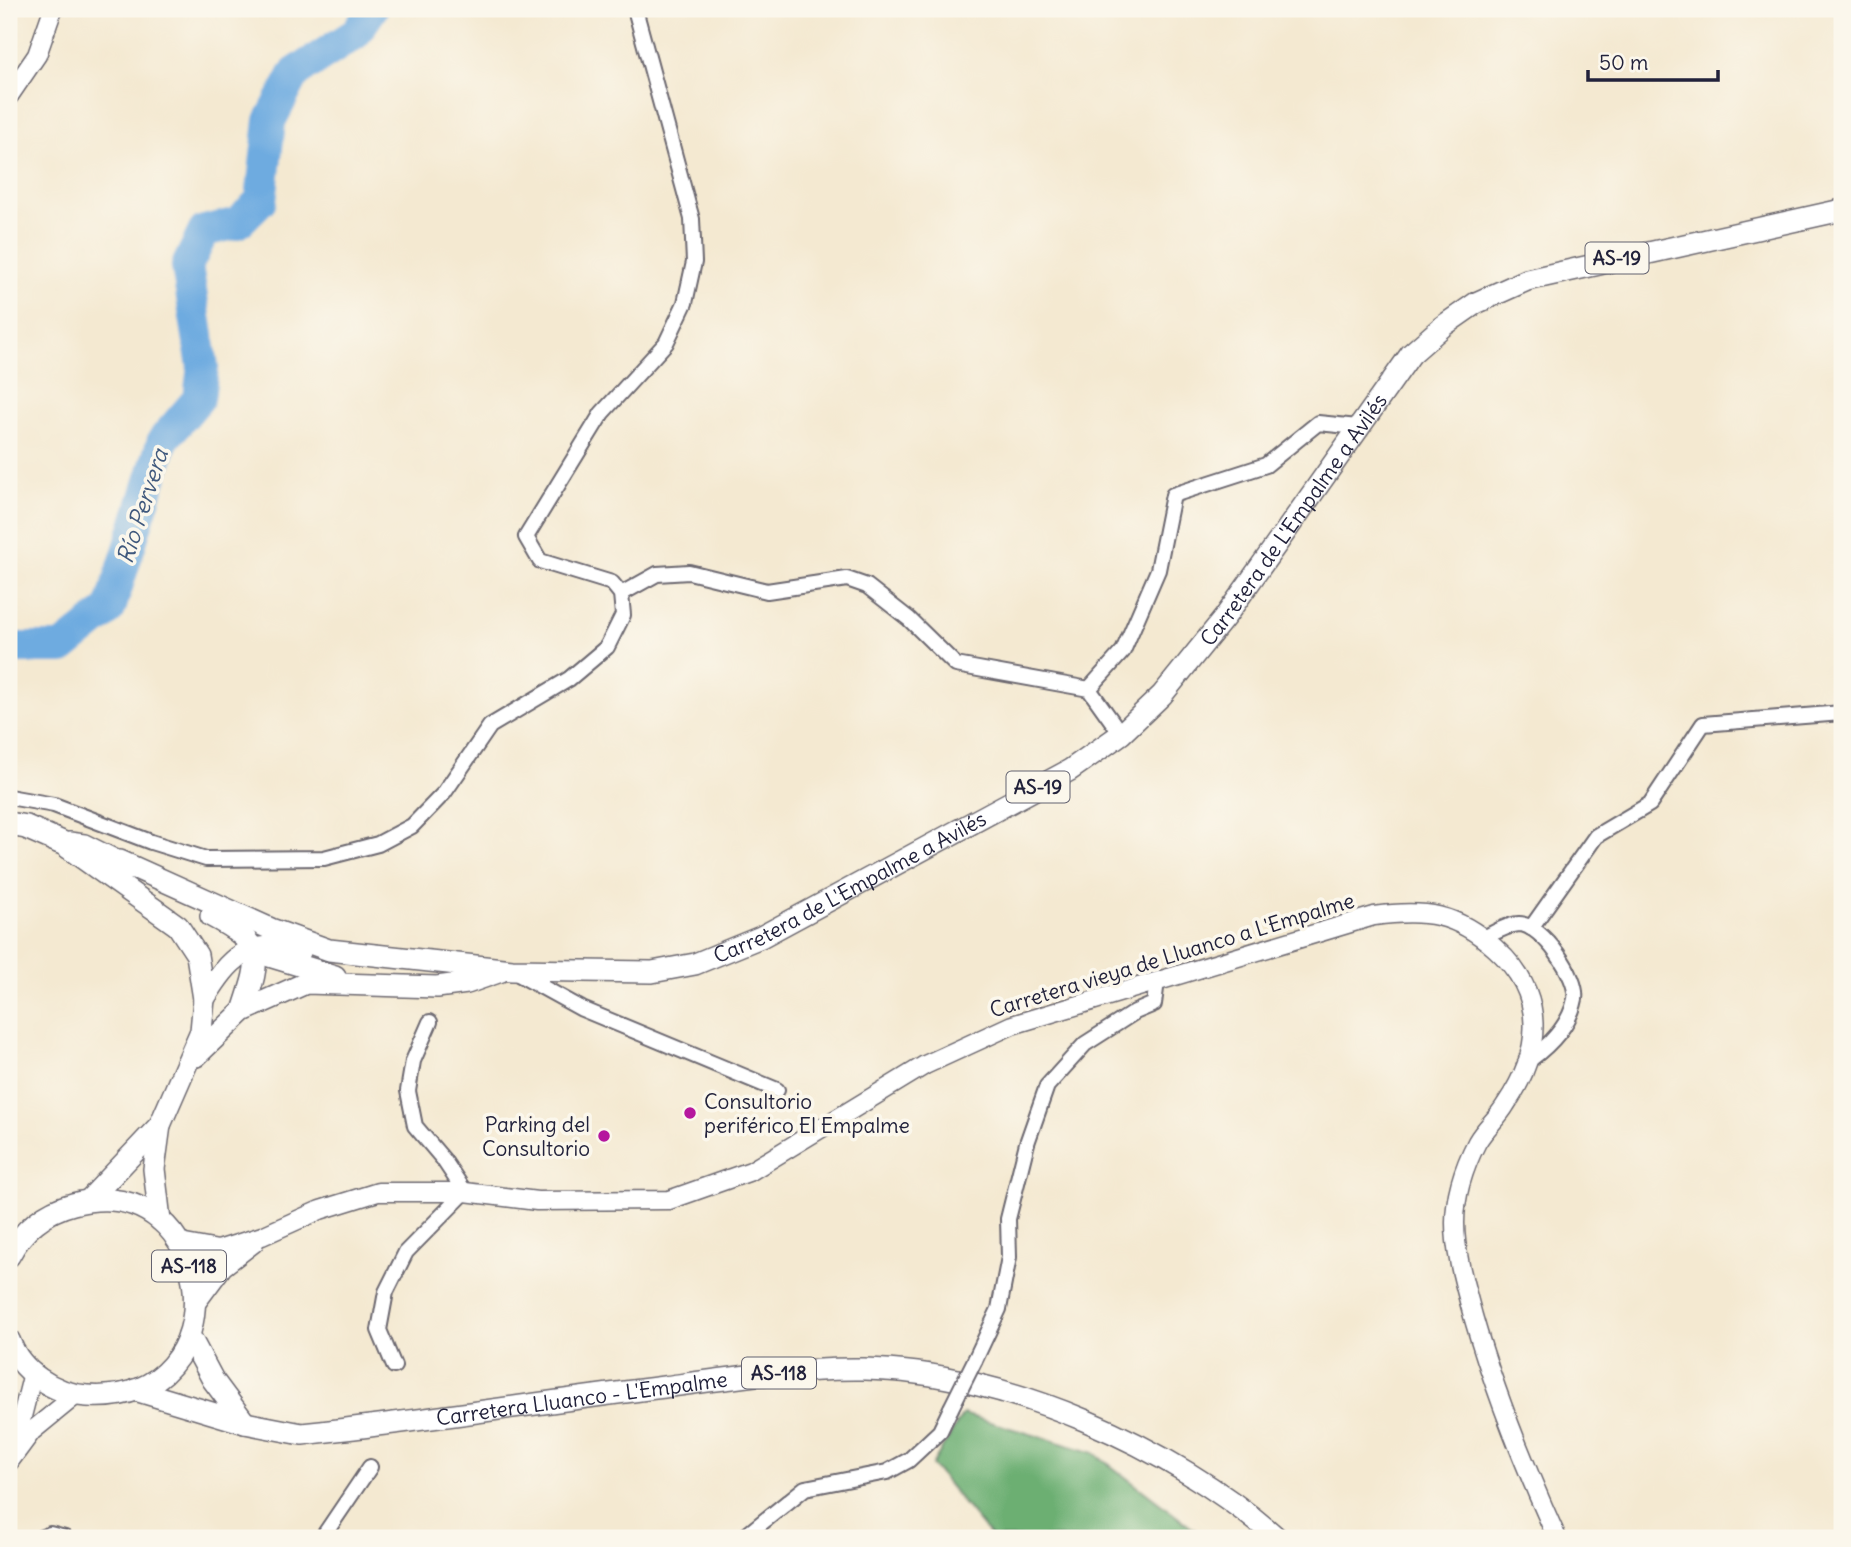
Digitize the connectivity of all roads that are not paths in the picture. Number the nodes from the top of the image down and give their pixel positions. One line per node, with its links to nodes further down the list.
1 (53, 9): 3 (street)
2 (635, 9): 6 (street)
3 (9, 96)
4 (1842, 210): 5 (main road, Carretera de L'Empalme a Avilés / AS-19)
5 (1358, 427): 7 (street); 9 (main road, Carretera de L'Empalme a Avilés / AS-19)
6 (621, 594): 7 (street); 10 (street)
7 (1089, 689): 9 (street)
8 (1842, 713): 15 (street)
9 (1121, 734): 19 (main road, Carretera de L'Empalme a Avilés / AS-19)
10 (9, 797)
11 (9, 824): 12 (highway)
12 (60, 842): 13 (main road); 14 (main road)
13 (120, 861): 17 (main road); 18 (main road, Carretera de L'Empalme a Avilés)
14 (114, 884): 17 (main road); 22 (main road)
15 (1531, 928): 16 (street); 25 (street)
16 (1484, 938): 20 (street, Carretera vieya de Lluanco a L'Empalme); 25 (street, Carretera vieya de Lluanco a L'Empalme)
17 (253, 950): 18 (main road); 21 (main road); 22 (main road); 23 (main road)
18 (455, 963): 19 (main road, Carretera de L'Empalme a Avilés / AS-19)
19 (508, 970): 21 (main road); 27 (street)
20 (1157, 981): 29 (street, Carretera vieya de Lluanco a L'Empalme); 48 (street, bridge)
21 (374, 985): 23 (main road)
22 (204, 999): 26 (main road)
23 (243, 1011): 26 (main road)
24 (430, 1021): 29 (street)
25 (1531, 1059): 50 (street, Carretera vieya de Lluanco a L'Empalme)
26 (187, 1065): 28 (main road, AS-118)
27 (777, 1090)
28 (160, 1125): 30 (main road, AS-118); 31 (main road, AS-118)
29 (465, 1192): 32 (street, Carretera vieya de Lluanco a L'Empalme); 38 (street)
30 (89, 1200): 31 (main road, AS-118); 34 (main road, AS-118)
31 (159, 1220): 33 (main road, AS-118)
32 (262, 1236): 33 (street, Carretera vieya de Lluanco a L'Empalme); 35 (street, Carretera vieya de Lluanco a L'Empalme)
33 (180, 1243): 35 (main road, AS-118)
34 (9, 1256)
35 (197, 1302): 36 (main road, AS-118)
36 (189, 1335): 40 (main road, AS-118); 42 (main road)
37 (9, 1340): 39 (main road, AS-118)
38 (394, 1366)
39 (33, 1373): 41 (main road, AS-118); 43 (street)
40 (135, 1390): 41 (main road, AS-118); 42 (main road, AS-118)
41 (76, 1395): 43 (street)
42 (245, 1423): 49 (main road, Carretera Lluanco - L'Empalme / AS-118)
43 (10, 1460)
44 (370, 1466): 47 (street)
45 (40, 1538): 46 (street)
46 (65, 1538)
47 (323, 1538)
48 (743, 1538)
49 (1277, 1538)
50 (1557, 1538)

